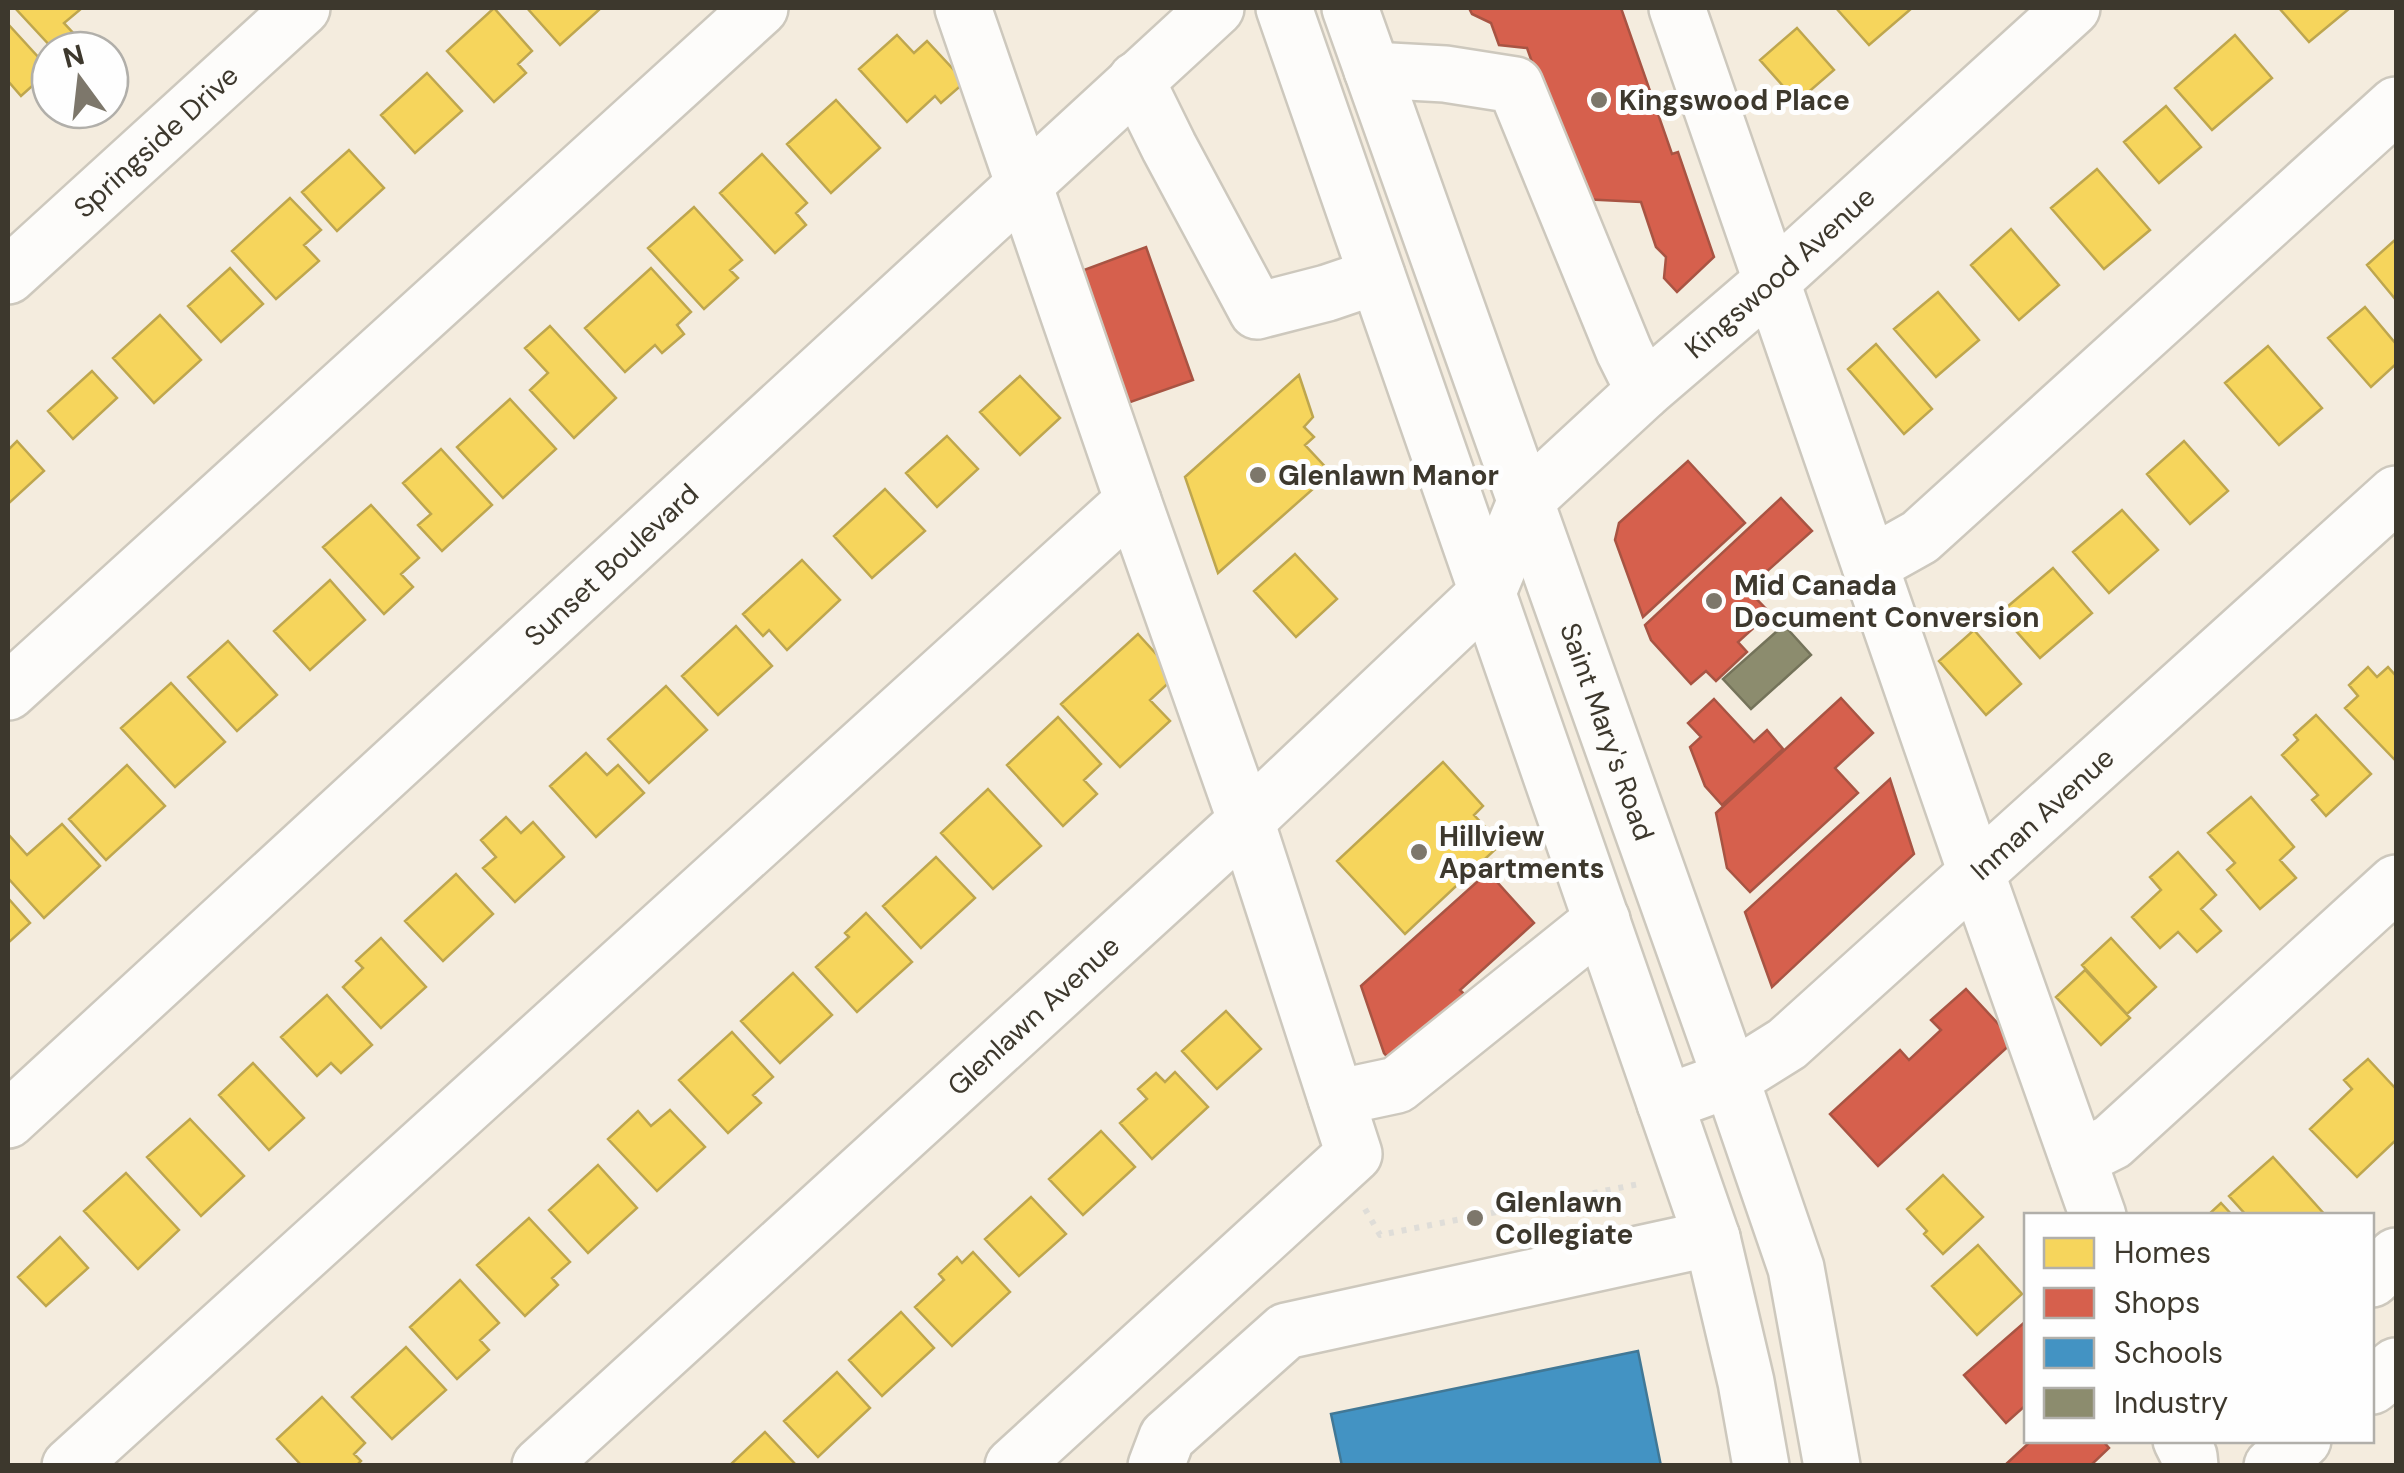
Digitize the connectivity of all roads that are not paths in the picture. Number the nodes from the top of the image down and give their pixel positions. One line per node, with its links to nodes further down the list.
1 (302, 8): 13 (street, Springside Drive)
2 (760, 8): 22 (street)
3 (963, 8): 12 (street)
4 (1216, 8): 10 (street, Sunset Boulevard)
5 (1284, 8): 14 (street)
6 (1350, 8): 9 (street, Saint Mary's Road)
7 (1676, 8): 15 (street)
8 (2072, 8): 15 (street, Kingswood Avenue)
9 (1372, 70): 16 (street); 18 (street, Saint Mary's Road)
10 (1136, 80): 12 (street, Sunset Boulevard); 14 (street)
11 (2396, 104): 20 (street)
12 (1024, 183): 19 (street); 30 (street, Sunset Boulevard)
13 (8, 276)
14 (1377, 276): 21 (street)
15 (1772, 281): 16 (street, Kingswood Avenue); 20 (street)
16 (1644, 391): 18 (street, Kingswood Avenue)
17 (2396, 494): 24 (street, Inman Avenue)
18 (1526, 500): 21 (street, Kingswood Avenue); 27 (street, Saint Mary's Road)
19 (1132, 502): 23 (street); 39 (street)
20 (1870, 565): 24 (street)
21 (1496, 571): 23 (street, Glenlawn Avenue); 26 (street)
22 (8, 692)
23 (1246, 821): 28 (street); 40 (street, Glenlawn Avenue)
24 (1977, 875): 27 (street, Inman Avenue); 31 (street)
25 (2396, 883): 31 (street)
26 (1602, 920): 28 (street); 29 (street)
27 (1731, 1079): 29 (street, Inman Avenue); 44 (street, Saint Mary's Road)
28 (1336, 1098): 41 (street)
29 (1666, 1102): 33 (street)
30 (8, 1120)
31 (2078, 1159): 32 (street)
32 (2097, 1213)
33 (1712, 1238): 42 (street); 43 (street)
34 (2396, 1256): 35 (street)
35 (2374, 1277)
36 (2396, 1366): 37 (street)
37 (2374, 1384)
38 (2300, 1443): 45 (street)
39 (70, 1466)
40 (540, 1466)
41 (1013, 1466)
42 (1156, 1466)
43 (1761, 1466)
44 (1832, 1466)
45 (2272, 1466)

